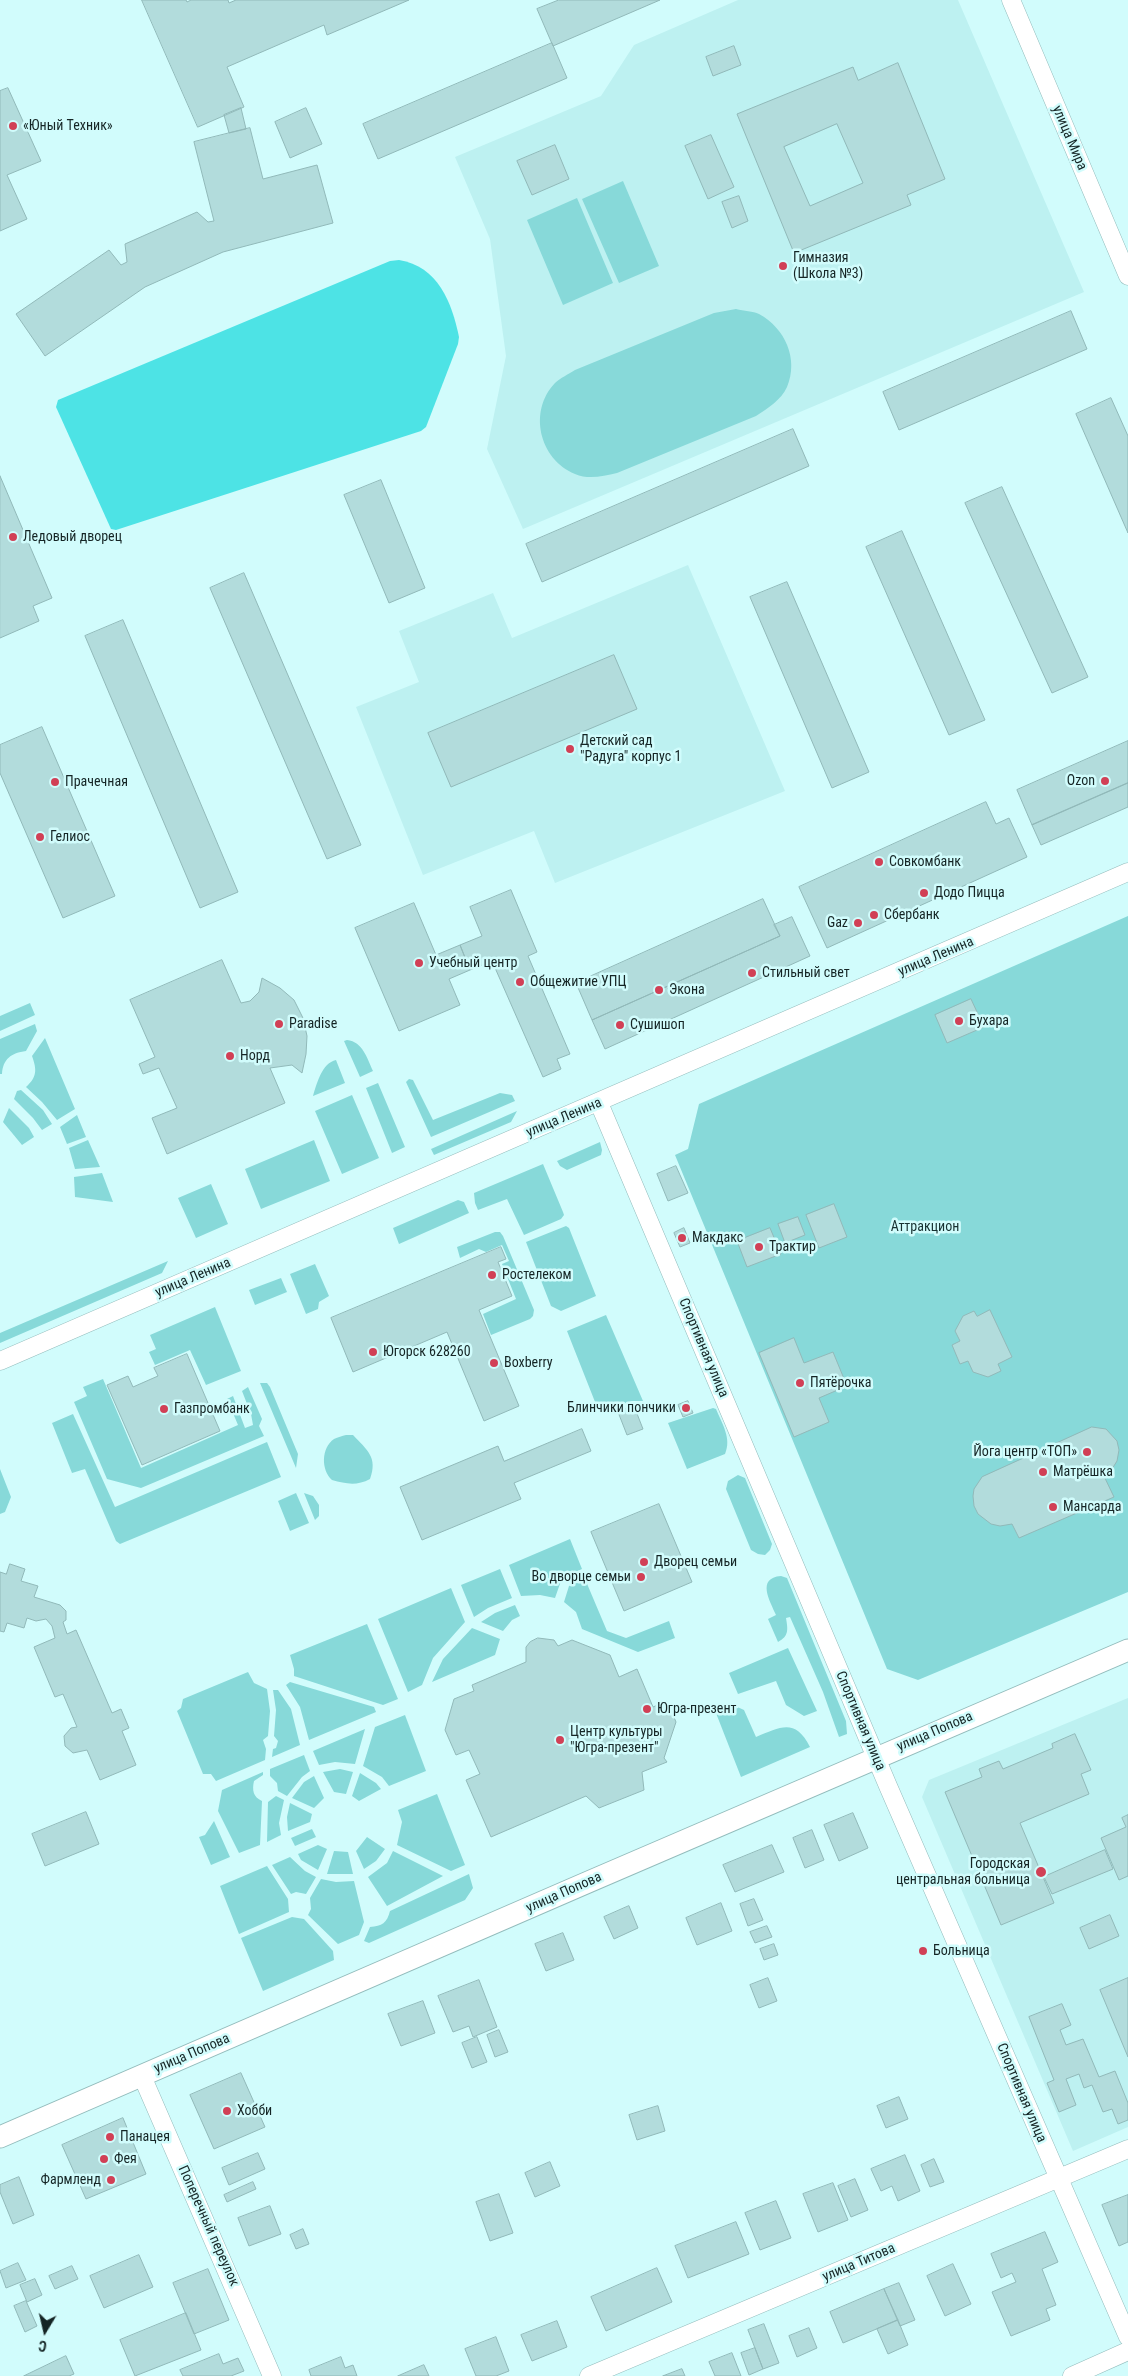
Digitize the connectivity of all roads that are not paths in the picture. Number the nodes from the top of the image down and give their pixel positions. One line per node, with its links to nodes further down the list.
1 (1010, 0): 2 (street, улица Мира)
2 (1128, 276)
3 (1128, 872): 4 (street, улица Ленина)
4 (599, 1103): 5 (street, улица Ленина); 7 (street, Спортивная улица)
5 (0, 1361)
6 (1128, 1650): 7 (street, улица Попова)
7 (875, 1757): 8 (street, улица Попова); 11 (street, Спортивная улица)
8 (142, 2076): 9 (street, улица Попова); 14 (street, Поперечный переулок)
9 (0, 2137)
10 (1128, 2149): 11 (street, улица Титова)
11 (1058, 2179): 12 (street, Спортивная улица); 15 (street, улица Титова)
12 (1128, 2337)
13 (1128, 2351): 16 (street)
14 (272, 2376)
15 (589, 2376)
16 (1072, 2376)

